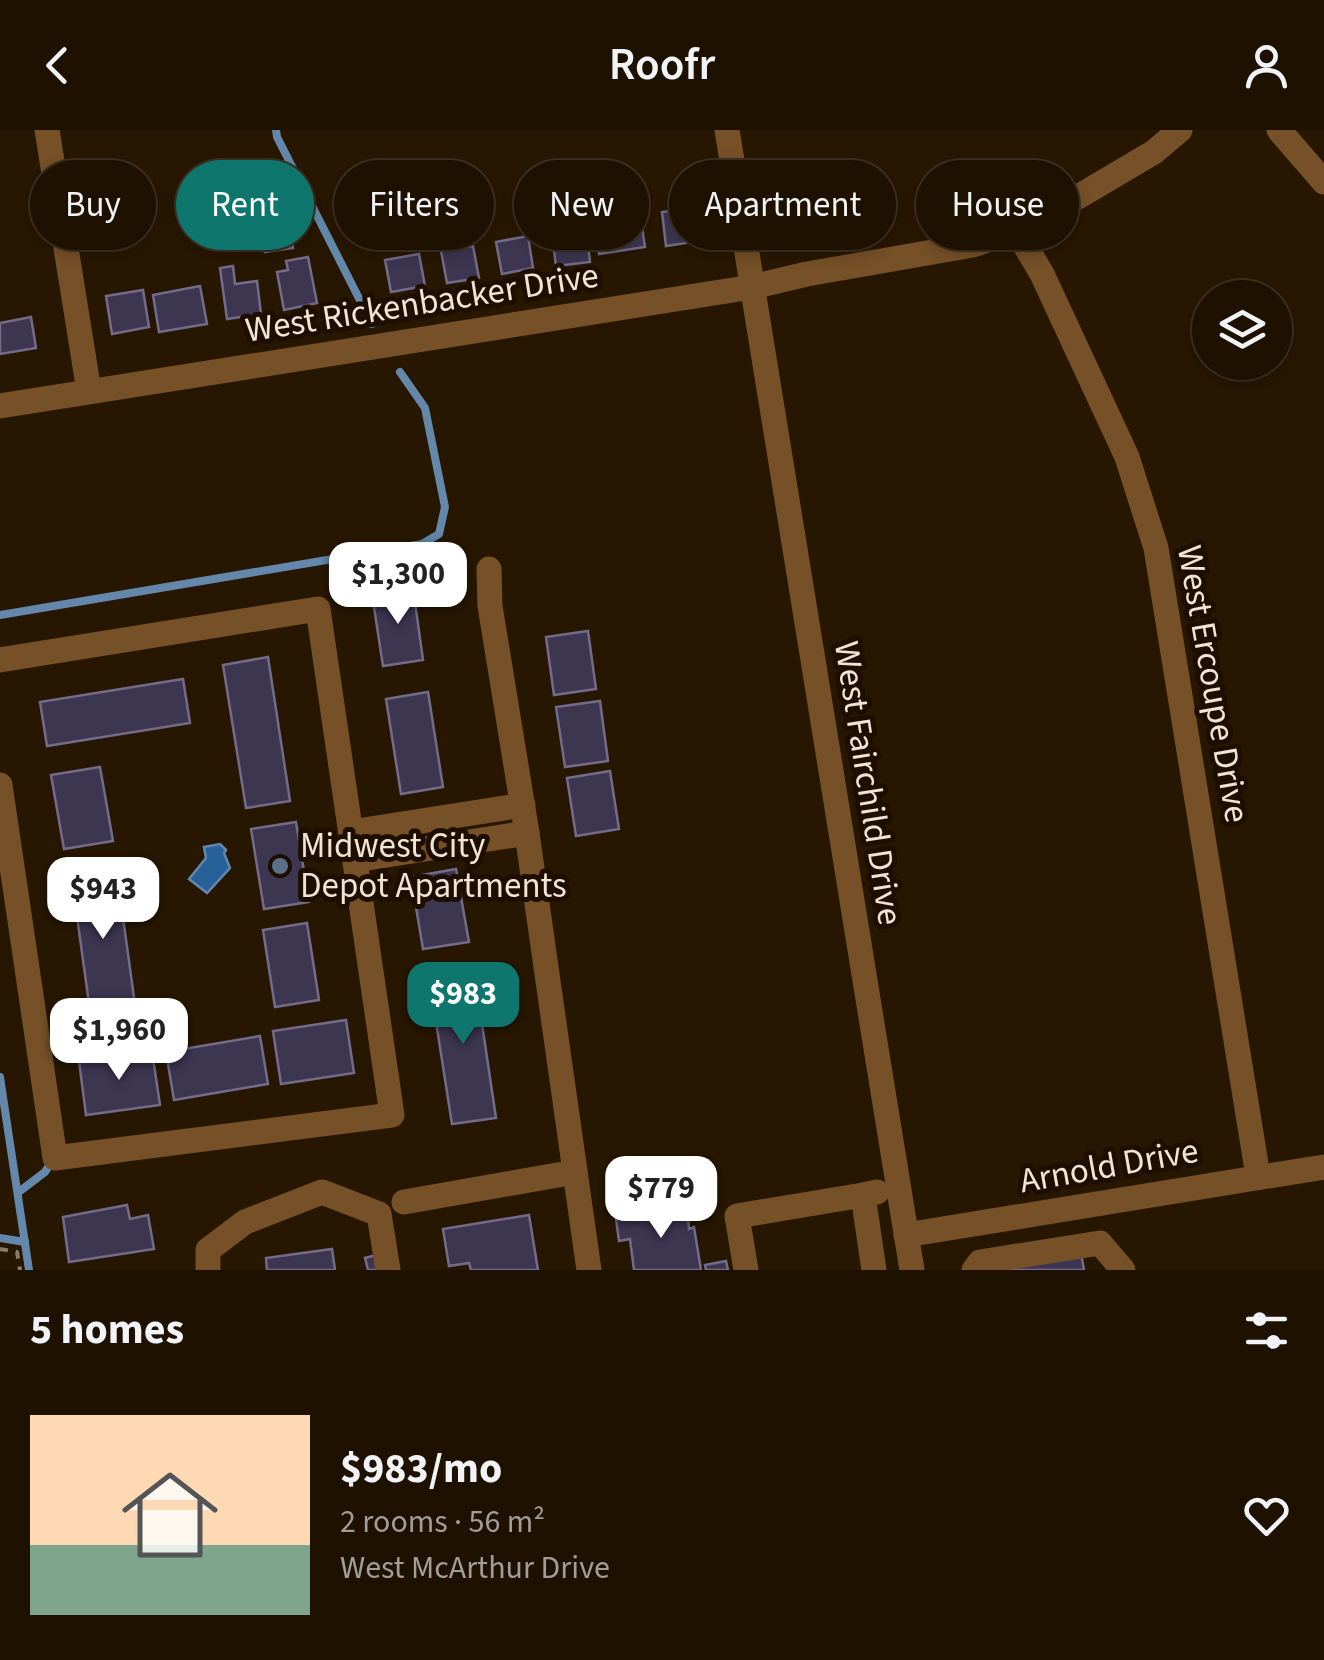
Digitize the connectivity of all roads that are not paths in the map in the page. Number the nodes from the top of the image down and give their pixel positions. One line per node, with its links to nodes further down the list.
1 (47, 130): 10 (street)
2 (726, 130): 9 (street, West Fairchild Drive)
3 (1180, 130): 6 (street, West Rickenbacker Drive)
4 (1279, 130): 5 (street)
5 (1324, 182)
6 (1079, 194)
7 (944, 250): 9 (street, West Rickenbacker Drive)
8 (1028, 250): 21 (street, West Ercoupe Drive)
9 (752, 287): 10 (street, West Rickenbacker Drive); 22 (street, West Fairchild Drive)
10 (88, 391): 11 (street, West Rickenbacker Drive)
11 (0, 406)
12 (489, 569): 15 (street)
13 (0, 660): 16 (street)
14 (0, 786): 18 (street)
15 (522, 805): 16 (street); 17 (street)
16 (351, 832): 18 (street)
17 (527, 833): 18 (street); 20 (street)
18 (355, 860)
19 (1324, 1167): 21 (street, Arnold Drive)
20 (575, 1172): 24 (street); 28 (street)
21 (1258, 1176): 25 (street, Arnold Drive)
22 (898, 1188): 23 (street); 25 (street, West Fairchild Drive)
23 (863, 1195): 29 (street); 30 (street)
24 (404, 1202)
25 (906, 1234): 31 (street, West Fairchild Drive)
26 (208, 1270): 27 (street)
27 (388, 1270)
28 (589, 1270)
29 (746, 1270)
30 (874, 1270)
31 (910, 1270)
32 (974, 1270): 33 (street)
33 (1123, 1270)

